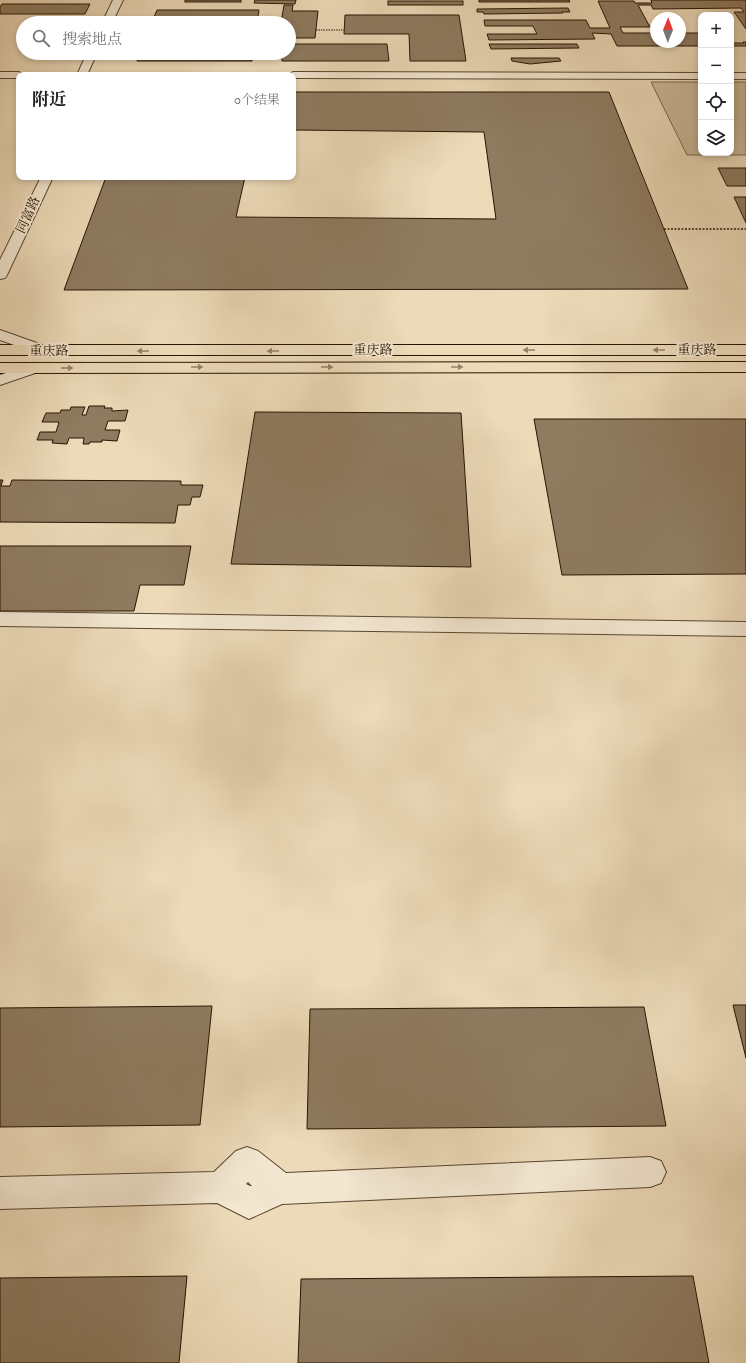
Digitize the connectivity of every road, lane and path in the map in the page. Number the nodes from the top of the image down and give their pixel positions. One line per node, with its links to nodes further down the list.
1 (118, 0): 3 (street)
2 (127, 0): 4 (street)
3 (110, 16)
4 (120, 16)
5 (316, 30): 6 (path)
6 (344, 30)
7 (89, 60): 8 (street)
8 (83, 72)
9 (296, 75): 12 (street)
10 (0, 76): 11 (street)
11 (16, 76)
12 (698, 76)
13 (734, 76): 14 (street)
14 (746, 76)
15 (46, 180): 18 (street, 同富路)
16 (664, 229): 17 (path)
17 (746, 229)
18 (0, 275)
19 (0, 335): 22 (street)
20 (0, 350): 22 (main road, 重庆路)
21 (746, 350): 22 (main road, 重庆路, one-way to 22)
22 (45, 351)
23 (746, 367): 25 (main road, 重庆路, one-way to 23)
24 (0, 368): 25 (main road, 重庆路)
25 (35, 368): 26 (street)
26 (0, 380)
27 (0, 619): 28 (street)
28 (746, 629)
29 (650, 1172): 30 (street)
30 (0, 1193)

